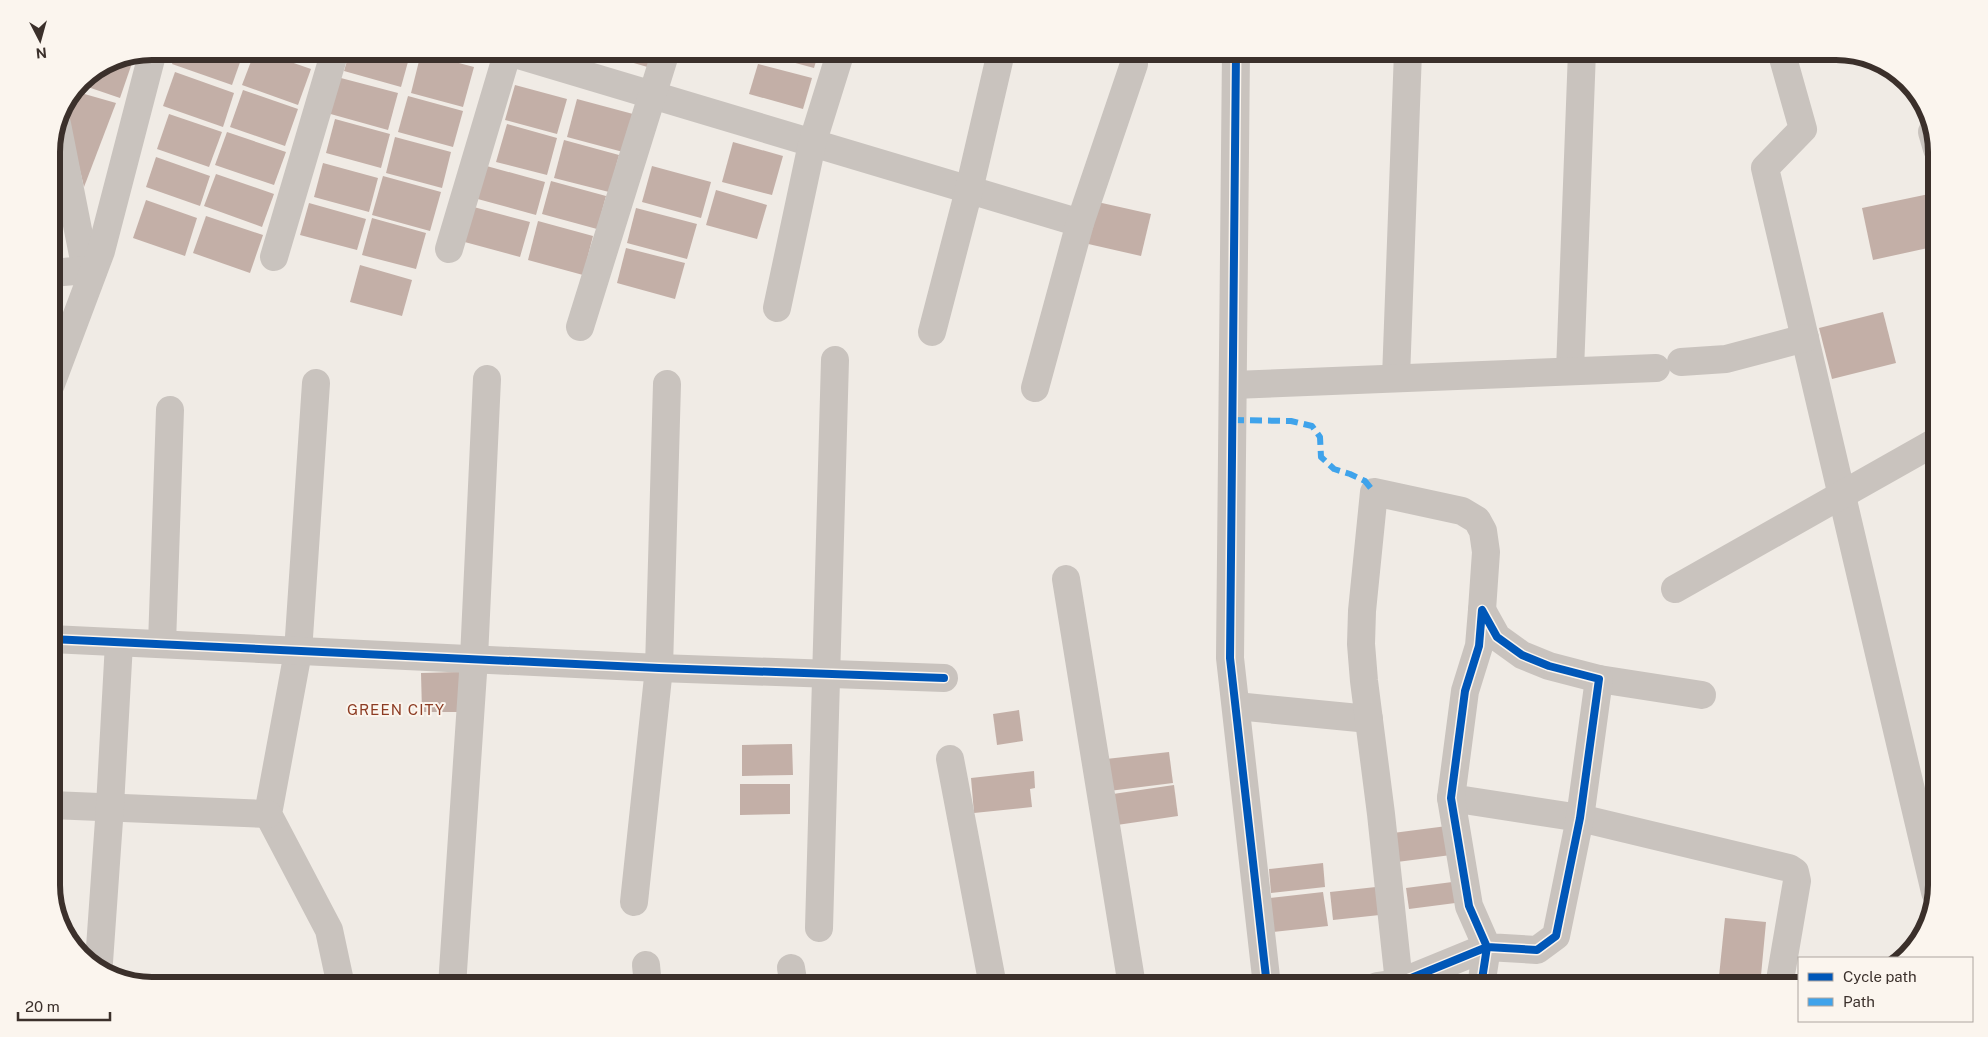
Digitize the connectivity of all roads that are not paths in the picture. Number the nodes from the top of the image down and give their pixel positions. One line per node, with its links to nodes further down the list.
1 (151, 60): 20 (street)
2 (332, 60): 19 (street)
3 (505, 60): 18 (street)
4 (533, 60): 13 (street)
5 (663, 60): 13 (street)
6 (837, 60): 15 (street)
7 (1236, 60): 33 (street)
8 (1408, 60): 29 (street)
9 (1582, 60): 28 (street)
10 (1784, 60): 25 (street)
11 (999, 61): 16 (street)
12 (1134, 64): 17 (street)
13 (652, 96): 15 (street); 23 (street)
14 (61, 141): 20 (street)
15 (812, 144): 16 (street); 22 (street)
16 (969, 190): 17 (street); 24 (street)
17 (1080, 223): 34 (street)
18 (449, 249)
19 (274, 258)
20 (90, 270): 21 (street); 26 (street)
21 (60, 272)
22 (777, 308)
23 (580, 327)
24 (932, 332)
25 (1805, 338): 28 (street); 37 (street)
26 (60, 360)
27 (836, 360): 47 (street)
28 (1570, 371): 29 (street)
29 (1396, 378): 33 (street)
30 (487, 379): 45 (street)
31 (316, 383): 44 (street)
32 (667, 384): 46 (street)
33 (1233, 386): 51 (street)
34 (1035, 388)
35 (170, 410): 43 (street)
36 (1928, 446): 37 (street)
37 (1842, 495): 39 (street); 59 (street)
38 (1066, 579): 67 (street)
39 (1675, 589)
40 (1482, 610): 49 (street); 52 (street); 54 (street)
41 (60, 639): 42 (street)
42 (119, 643): 43 (street); 56 (street)
43 (162, 644): 44 (street)
44 (298, 652): 45 (street); 57 (street)
45 (474, 658): 46 (street); 65 (street)
46 (658, 668): 47 (street); 60 (street)
47 (825, 675): 48 (street); 61 (street)
48 (944, 678)
49 (1599, 679): 50 (street); 58 (street)
50 (1702, 695)
51 (1236, 706): 52 (street); 68 (street)
52 (1369, 720): 69 (street)
53 (950, 759): 66 (street)
54 (1451, 798): 58 (street); 62 (street)
55 (60, 805): 56 (street)
56 (110, 806): 57 (street); 63 (street)
57 (268, 814): 64 (street)
58 (1580, 818): 62 (street); 72 (street)
59 (1928, 862)
60 (634, 902)
61 (819, 928)
62 (1487, 947): 70 (street); 71 (street)
63 (99, 960)
64 (339, 977)
65 (453, 977)
66 (991, 977)
67 (1131, 977)
68 (1266, 977)
69 (1390, 977)
70 (1411, 977)
71 (1482, 977)
72 (1781, 977)

